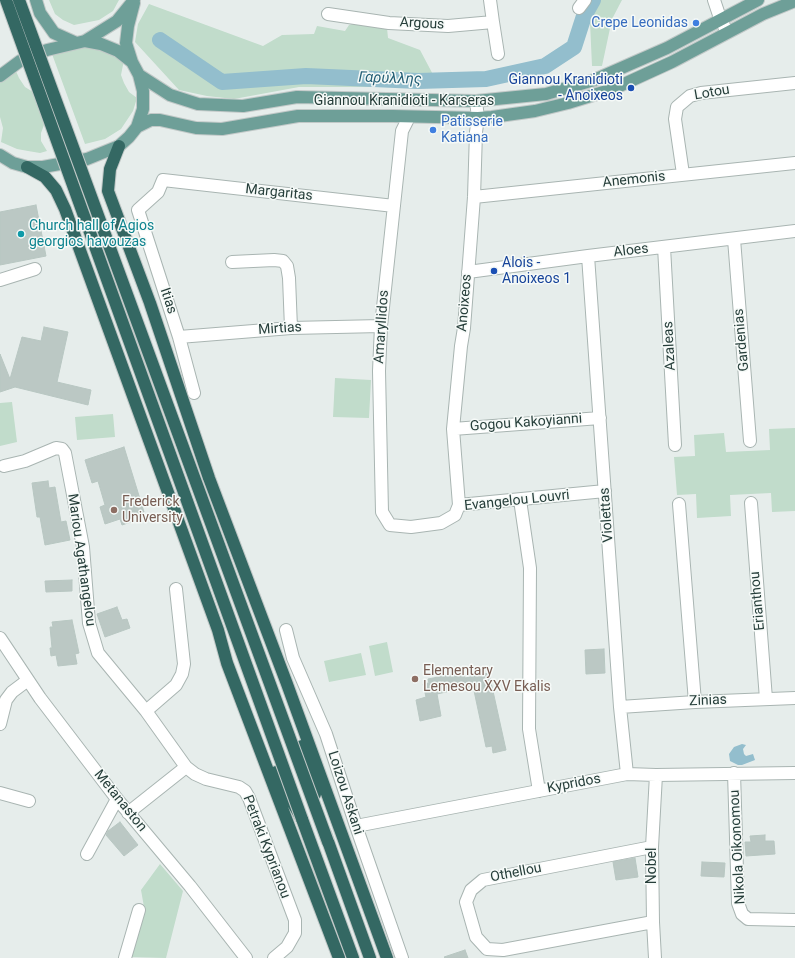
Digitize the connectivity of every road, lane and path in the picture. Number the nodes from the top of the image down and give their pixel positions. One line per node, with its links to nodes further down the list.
1 (6, 0): 78 (highway, bridge)
2 (19, 0): 80 (highway, bridge)
3 (36, 0): 13 (main road)
4 (134, 0): 13 (main road); 15 (main road)
5 (490, 0): 11 (street)
6 (714, 0): 10 (street)
7 (758, 0): 10 (main road, Giannou Kranidioti - Karseras)
8 (795, 1): 12 (main road, Giannou Kranidioti - Karseras)
9 (328, 14): 11 (street, Argous)
10 (720, 18): 12 (street); 19 (main road, Giannou Kranidioti - Karseras)
11 (493, 22): 14 (street)
12 (727, 32): 22 (main road, Giannou Kranidioti - Karseras)
13 (79, 42): 15 (main road); 17 (main road)
14 (498, 54)
15 (132, 62): 16 (main road)
16 (139, 75): 19 (main road, Giannou Kranidioti - Karseras); 23 (main road)
17 (0, 76)
18 (795, 83): 29 (street, Lotou)
19 (476, 101): 22 (street, Anoixeos)
20 (393, 116): 21 (main road, Giannou Kranidioti - Karseras); 23 (main road, Giannou Kranidioti - Karseras); 24 (street)
21 (409, 117): 22 (main road, Giannou Kranidioti - Karseras); 24 (street, Amaryllidos)
22 (478, 118): 30 (street, Anoixeos)
23 (137, 127): 25 (main road)
24 (402, 128): 31 (street, Amaryllidos)
25 (119, 146): 28 (main road); 61 (highway)
26 (0, 155): 28 (main road)
27 (795, 162): 29 (street, Anemonis)
28 (27, 167): 59 (highway)
29 (683, 174): 30 (street, Anemonis)
30 (474, 197): 39 (street, Anoixeos)
31 (394, 206): 32 (street, Margaritas); 41 (street, Amaryllidos)
32 (138, 210): 43 (street, Itias)
33 (795, 231): 34 (street, Aloes)
34 (734, 239): 35 (street, Aloes); 47 (street, Gardenias)
35 (664, 247): 36 (street, Aloes); 48 (street, Azaleas)
36 (588, 256): 39 (street, Aloes); 45 (street, Violettas)
37 (232, 262): 42 (street)
38 (35, 269): 40 (street)
39 (468, 272): 46 (street, Anoixeos)
40 (0, 280)
41 (381, 326): 42 (street, Mirtias); 55 (street, Amaryllidos)
42 (291, 328): 43 (street, Mirtias)
43 (179, 337): 44 (street, Itias)
44 (194, 394)
45 (600, 418): 46 (street, Gogou Kakoyianni); 50 (street, Violettas)
46 (453, 429): 54 (street, Anoixeos)
47 (750, 441)
48 (675, 445)
49 (4, 466): 66 (street, Mariou Agathangelou)
50 (605, 491): 51 (street, Evangelou Louvri); 65 (street, Violettas)
51 (520, 500): 54 (street, Evangelou Louvri); 73 (street)
52 (679, 504): 64 (street)
53 (751, 504): 63 (street, Erianthou)
54 (459, 505): 55 (street, Evangelou Louvri)
55 (390, 524)
56 (176, 589): 66 (street)
57 (286, 630): 79 (street, Loizou Askani)
58 (0, 638): 60 (street, Metanaston)
59 (227, 663): 78 (highway); 89 (highway)
60 (28, 680): 67 (street); 75 (street, Metanaston)
61 (287, 684): 80 (highway); 92 (highway)
62 (795, 698): 63 (street, Zinias)
63 (766, 700): 64 (street, Zinias)
64 (695, 702): 65 (street, Zinias)
65 (620, 707): 71 (street, Violettas)
66 (146, 711): 68 (street, Mariou Agathangelou)
67 (0, 724)
68 (186, 767): 77 (street); 88 (street, Petraki Kyprianou)
69 (734, 773): 70 (street, Kypridos); 72 (street, Kypridos); 84 (street, Nikola Oikonomou)
70 (795, 773)
71 (627, 774): 72 (street, Kypridos); 73 (street, Kypridos)
72 (656, 775): 81 (street, Nobel)
73 (539, 791): 79 (street, Kypridos)
74 (0, 792): 76 (street)
75 (117, 799): 77 (street, Metanaston); 82 (street)
76 (30, 801)
77 (128, 813): 87 (street, Metanaston)
78 (302, 819): 90 (highway)
79 (356, 826): 93 (street, Loizou Askani)
80 (328, 842): 91 (highway)
81 (652, 847): 85 (street, Nobel); 85 (street, Othellou)
82 (87, 854)
83 (138, 910): 86 (street)
84 (795, 920)
85 (653, 922): 94 (street, Nobel)
86 (125, 958)
87 (246, 958)
88 (274, 958)
89 (339, 958)
90 (354, 958)
91 (370, 958)
92 (387, 958)
93 (402, 958)
94 (654, 958)

